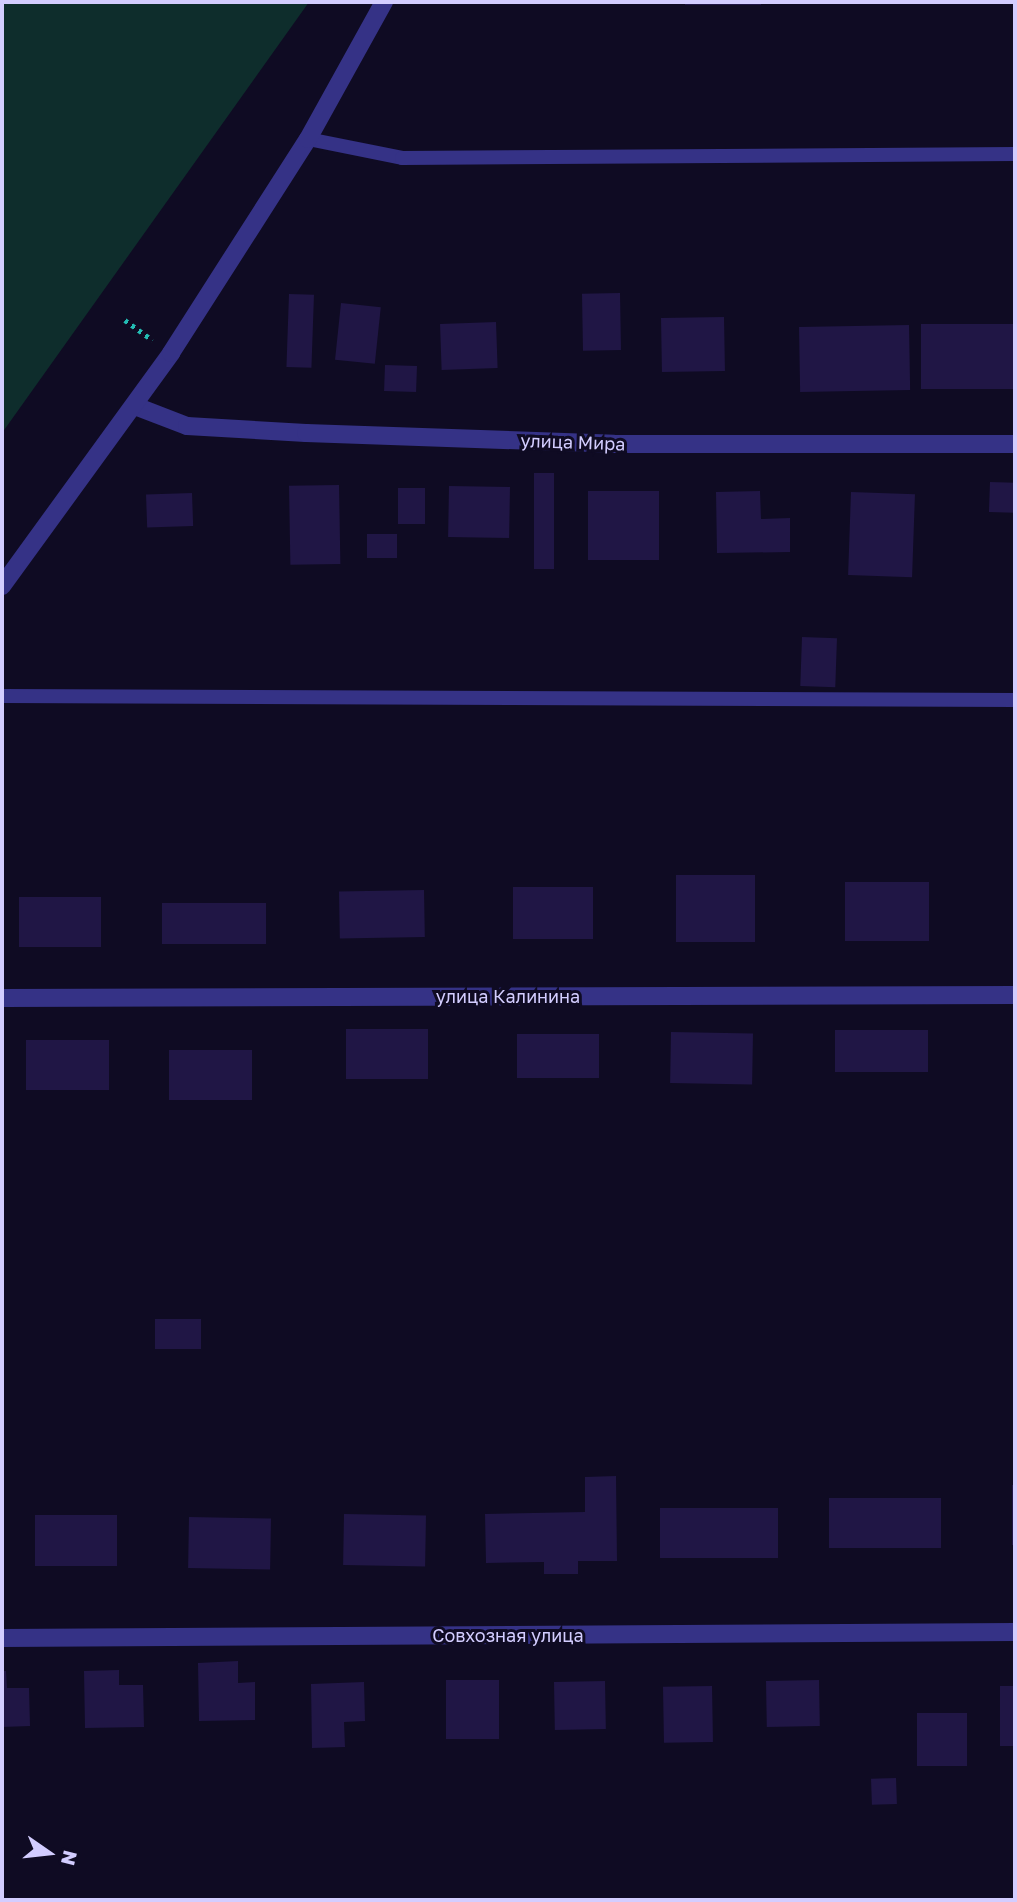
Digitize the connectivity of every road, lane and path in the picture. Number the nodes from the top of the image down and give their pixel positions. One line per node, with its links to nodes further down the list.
1 (384, 2): 2 (street)
2 (308, 139): 3 (lane); 5 (street)
3 (1015, 154)
4 (125, 320): 5 (path)
5 (171, 353): 6 (street)
6 (135, 406): 7 (street, улица Мира); 8 (street)
7 (1015, 444)
8 (2, 586)
9 (2, 696): 10 (lane)
10 (1015, 700)
11 (1015, 995): 12 (street, улица Калинина)
12 (2, 998)
13 (1015, 1632): 14 (street, Совхозная улица)
14 (2, 1638)

